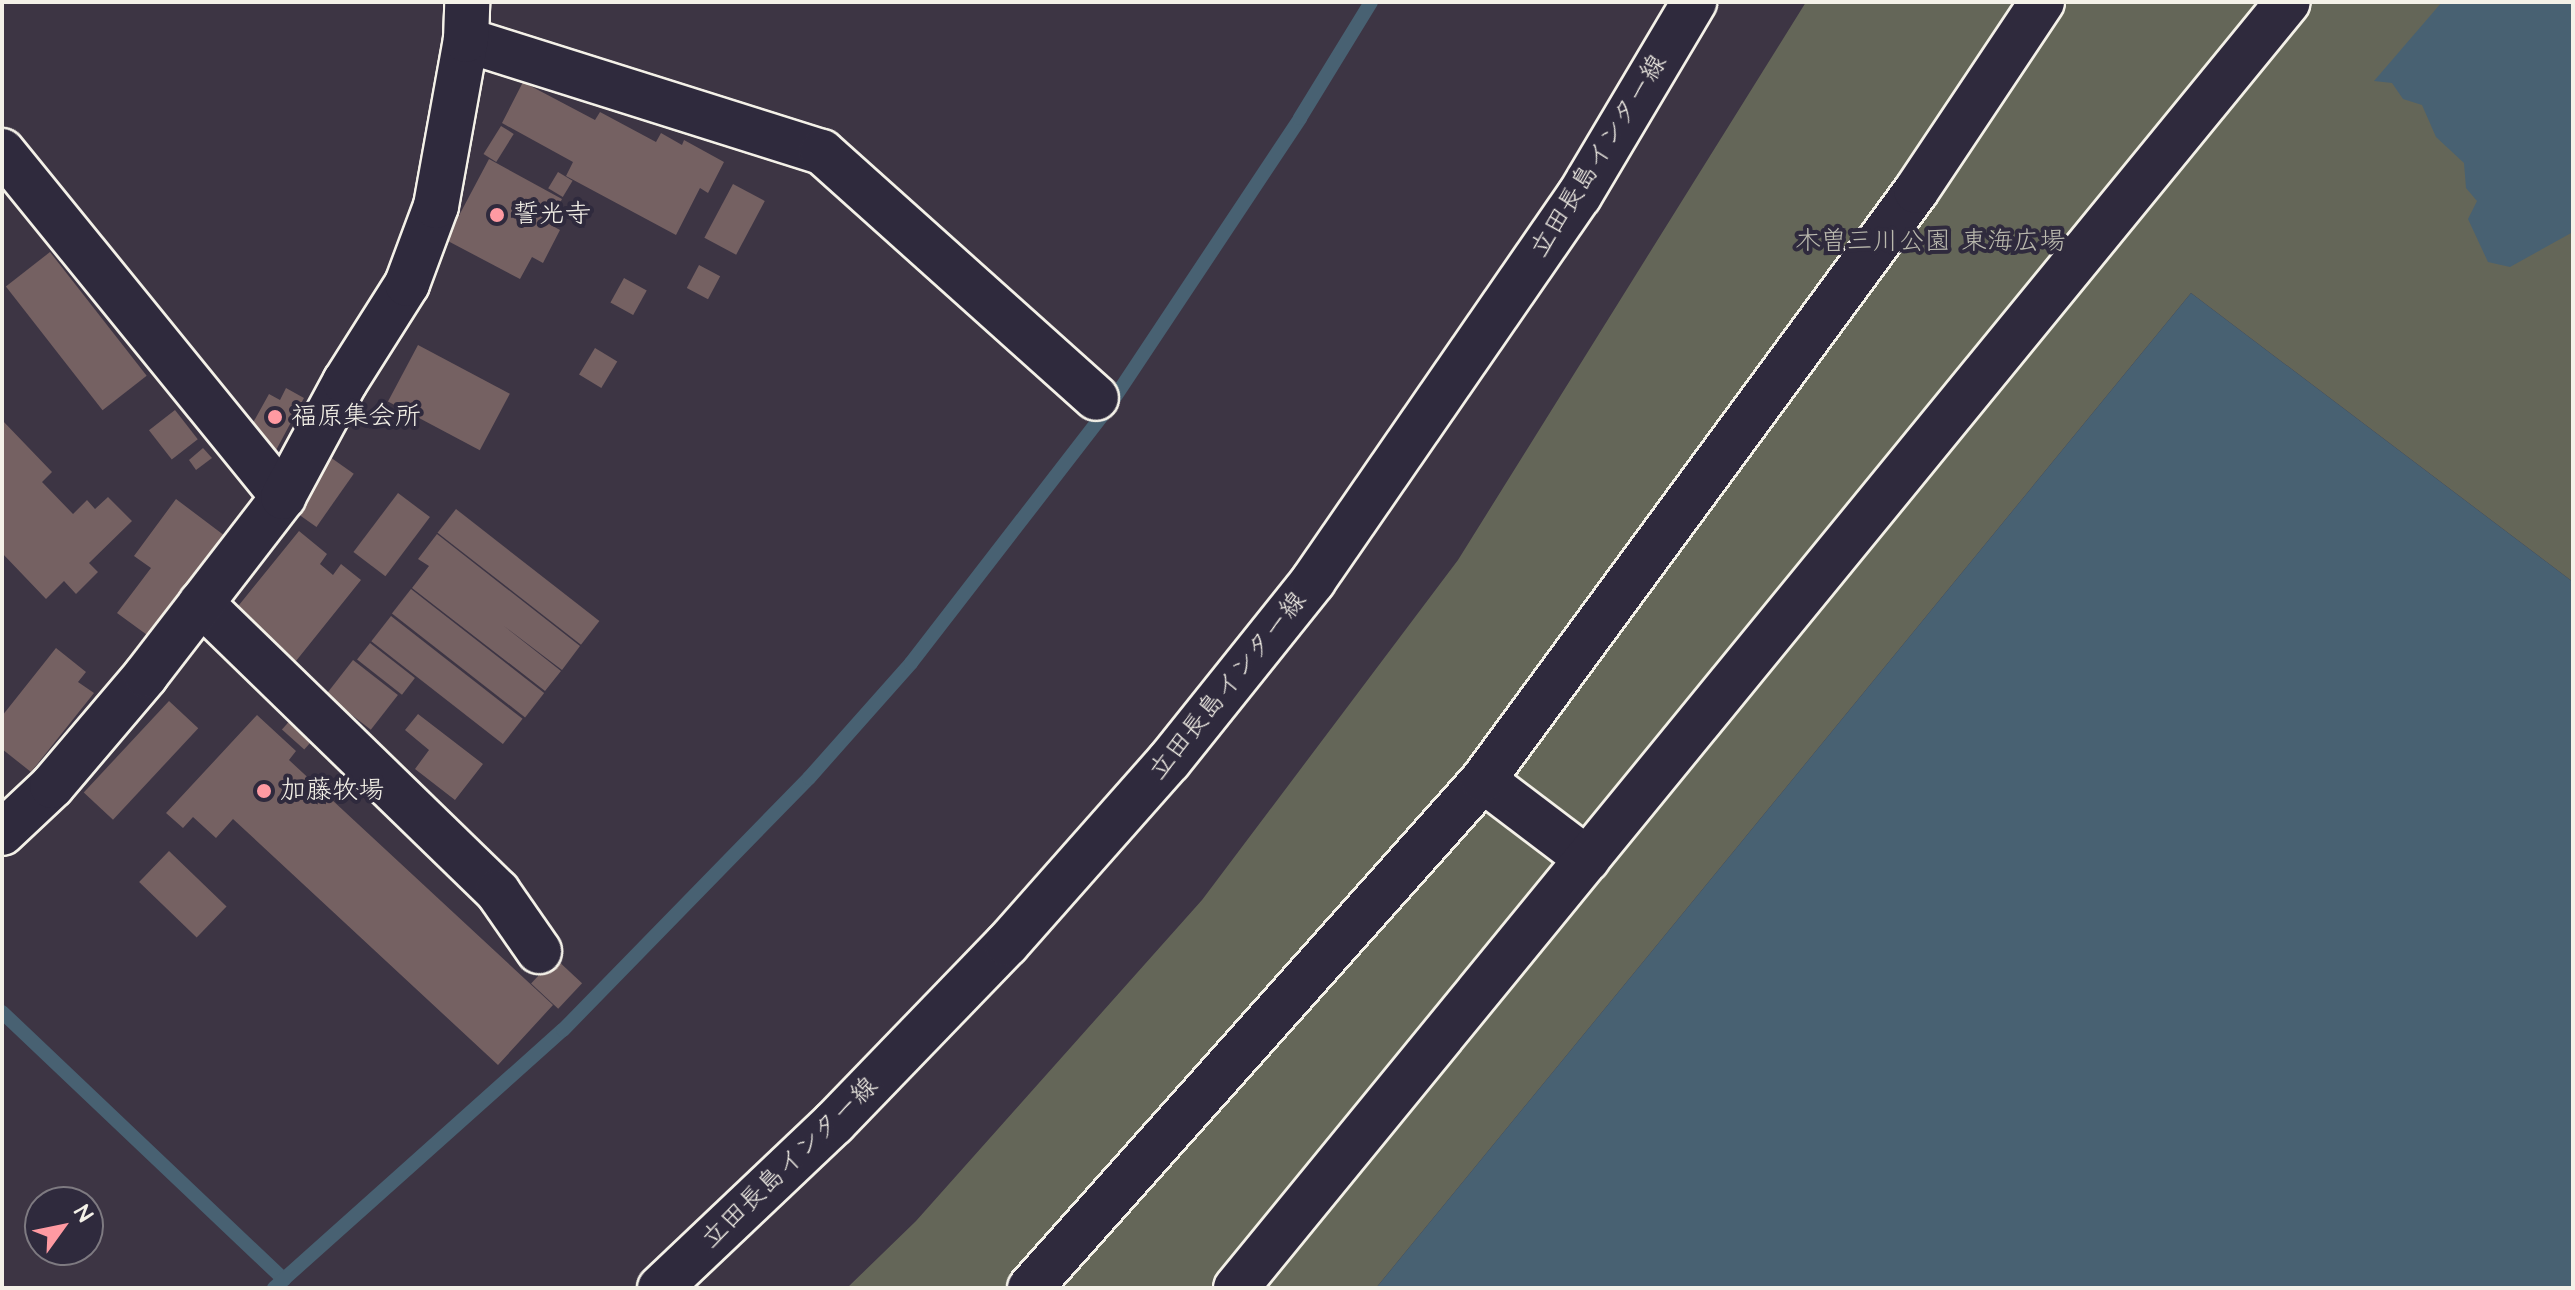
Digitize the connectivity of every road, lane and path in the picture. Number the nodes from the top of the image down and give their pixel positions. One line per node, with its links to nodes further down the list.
1 (1694, 2): 13 (street, 立田長島インター線)
2 (2042, 2): 9 (street)
3 (2288, 2): 11 (street)
4 (466, 21): 6 (street); 7 (street)
5 (2, 151): 7 (street)
6 (1096, 398)
7 (283, 497): 8 (street)
8 (201, 603): 10 (street); 12 (street)
9 (1483, 780): 11 (street); 14 (street)
10 (2, 833)
11 (1587, 859): 15 (street)
12 (539, 951)
13 (660, 1288)
14 (1030, 1288)
15 (1236, 1288)

